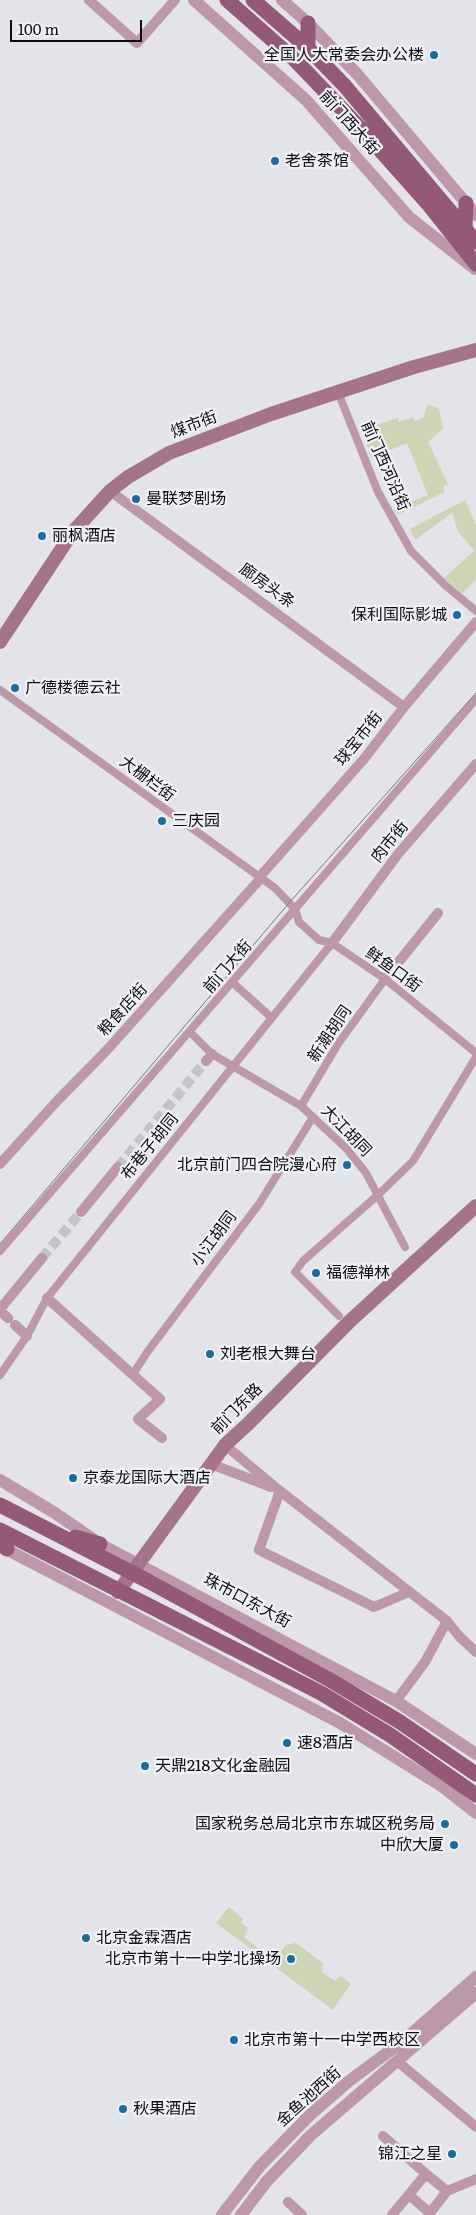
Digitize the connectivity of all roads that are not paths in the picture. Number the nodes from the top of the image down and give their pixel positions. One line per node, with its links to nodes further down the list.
1 (89, 0): 2 (street)
2 (175, 0)
3 (194, 0): 13 (street, 前门西大街)
4 (227, 0): 12 (main road, 前门西大街)
5 (253, 0): 8 (main road, 前门西大街)
6 (282, 0): 7 (street)
7 (308, 23): 8 (main road); 9 (street)
8 (308, 48): 10 (main road, 前门西大街)
9 (471, 209): 10 (main road)
10 (465, 229): 11 (main road, 前门西大街)
11 (476, 242)
12 (476, 264)
13 (476, 270)
14 (476, 350): 15 (main road, 煤市街)
15 (338, 392): 16 (main road, 煤市街); 17 (street, 前门西河沿街)
16 (110, 490): 19 (main road, 煤市街); 22 (street, 廊房头条)
17 (476, 611)
18 (476, 622): 22 (street, 球宝市街)
19 (0, 642)
20 (0, 690): 24 (street, 大栅栏街)
21 (476, 699): 25 (street, 前门大街)
22 (404, 707): 24 (street, 球宝市街)
23 (476, 764): 27 (street, 肉市街)
24 (262, 876): 25 (street, 大栅栏街); 37 (street, 粮食店街)
25 (296, 911): 27 (street, 鲜鱼口街); 29 (street, 前门大街)
26 (438, 913): 28 (street)
27 (332, 943): 28 (street, 鲜鱼口街); 30 (street, 布巷子胡同)
28 (385, 979): 32 (street, 鲜鱼口街); 35 (street, 新潮胡同)
29 (232, 983): 30 (street); 31 (street, 前门大街)
30 (272, 1018): 34 (street, 布巷子胡同)
31 (190, 1032): 34 (street, 大江胡同); 43 (street, 前门大街)
32 (476, 1053)
33 (476, 1057): 39 (street)
34 (234, 1065): 35 (street, 大江胡同); 45 (street, 布巷子胡同)
35 (301, 1106): 36 (street, 大江胡同)
36 (313, 1117): 39 (street, 大江胡同); 49 (street, 小江胡同)
37 (0, 1164)
38 (118, 1167): 41 (street)
39 (379, 1194): 42 (street, 大江胡同); 47 (street)
40 (476, 1206): 52 (main road, 前门东路)
41 (81, 1212)
42 (405, 1247)
43 (0, 1251)
44 (42, 1258): 46 (street)
45 (47, 1298): 48 (street, 布巷子胡同); 49 (street)
46 (6, 1316): 48 (street)
47 (339, 1316)
48 (27, 1336): 50 (street, 布巷子胡同)
49 (133, 1374): 51 (street)
50 (0, 1375)
51 (162, 1438)
52 (225, 1445): 53 (main road, 前门东路); 55 (street)
53 (211, 1464): 55 (street); 61 (main road, 前门东路)
54 (0, 1480): 59 (street, 珠市口东大街)
55 (280, 1491): 63 (street); 63 (street)
56 (0, 1505): 57 (main road, 珠市口东大街)
57 (43, 1529): 59 (main road); 61 (main road, 珠市口东大街)
58 (0, 1530): 62 (main road)
59 (100, 1544): 61 (street, 珠市口东大街)
60 (2, 1546): 72 (street)
61 (134, 1568): 62 (main road, 前门东路); 64 (main road, 珠市口东大街); 68 (street, 珠市口东大街)
62 (118, 1592): 65 (main road)
63 (409, 1592): 66 (street)
64 (171, 1594): 65 (main road); 70 (main road, 珠市口东大街)
65 (159, 1611): 71 (main road)
66 (446, 1622): 67 (street); 68 (street)
67 (476, 1652)
68 (396, 1701): 69 (street, 珠市口东大街)
69 (476, 1754)
70 (476, 1774)
71 (476, 1795)
72 (476, 1813)
73 (476, 1977): 85 (street, 金鱼池西街)
74 (476, 1993): 75 (street, 金鱼池西街)
75 (397, 2061): 76 (street); 83 (street, 金鱼池西街)
76 (476, 2127)
77 (382, 2136): 78 (street)
78 (426, 2174): 80 (street); 81 (street)
79 (476, 2178): 80 (street)
80 (447, 2191): 84 (street)
81 (409, 2195): 84 (street); 87 (street)
82 (288, 2202): 86 (street)
83 (243, 2214)
84 (431, 2214)
85 (222, 2215)
86 (302, 2215)
87 (392, 2215)

